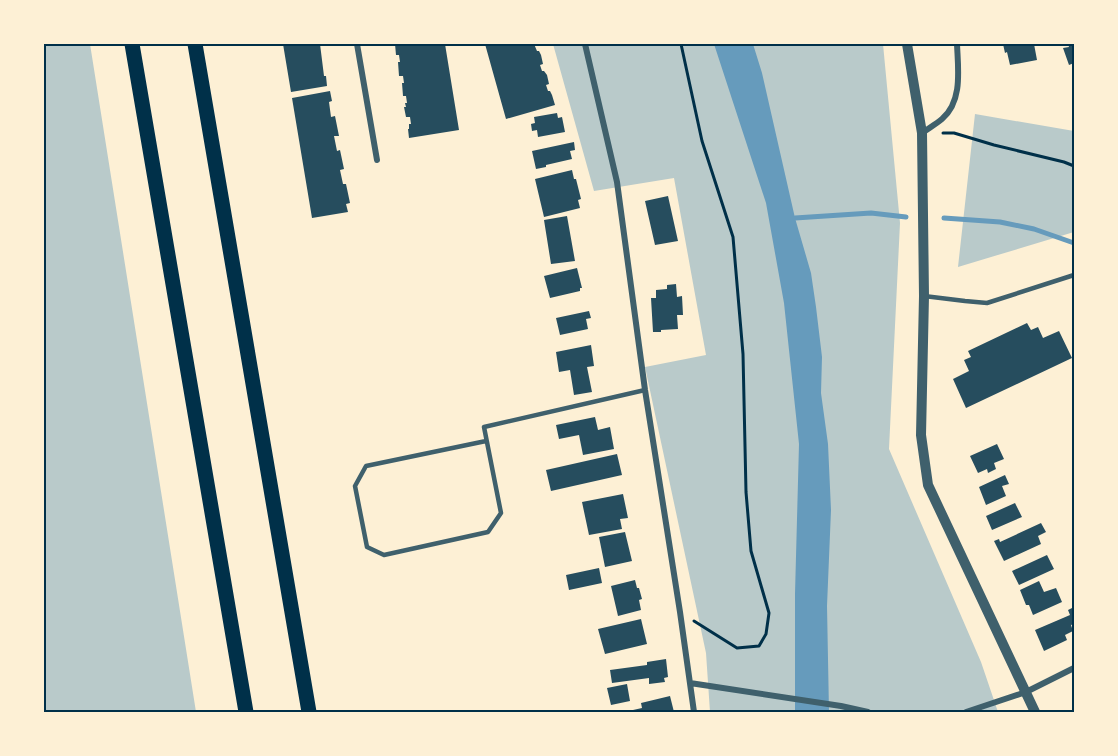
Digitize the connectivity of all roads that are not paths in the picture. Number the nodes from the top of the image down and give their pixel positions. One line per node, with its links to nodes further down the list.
1 (132, 44): 16 (highway)
2 (195, 44): 17 (highway)
3 (357, 44): 8 (street)
4 (585, 44): 11 (street)
5 (907, 44): 7 (street)
6 (957, 44): 7 (street)
7 (922, 133): 10 (street)
8 (377, 160)
9 (1074, 275): 10 (lane)
10 (924, 296): 15 (street)
11 (645, 390): 12 (lane); 14 (street)
12 (486, 441): 12 (lane)
13 (1074, 668): 15 (street)
14 (690, 683): 18 (street); 19 (street)
15 (1026, 692): 20 (street); 21 (street)
16 (246, 712)
17 (309, 712)
18 (694, 712)
19 (868, 712)
20 (966, 712)
21 (1035, 712)

